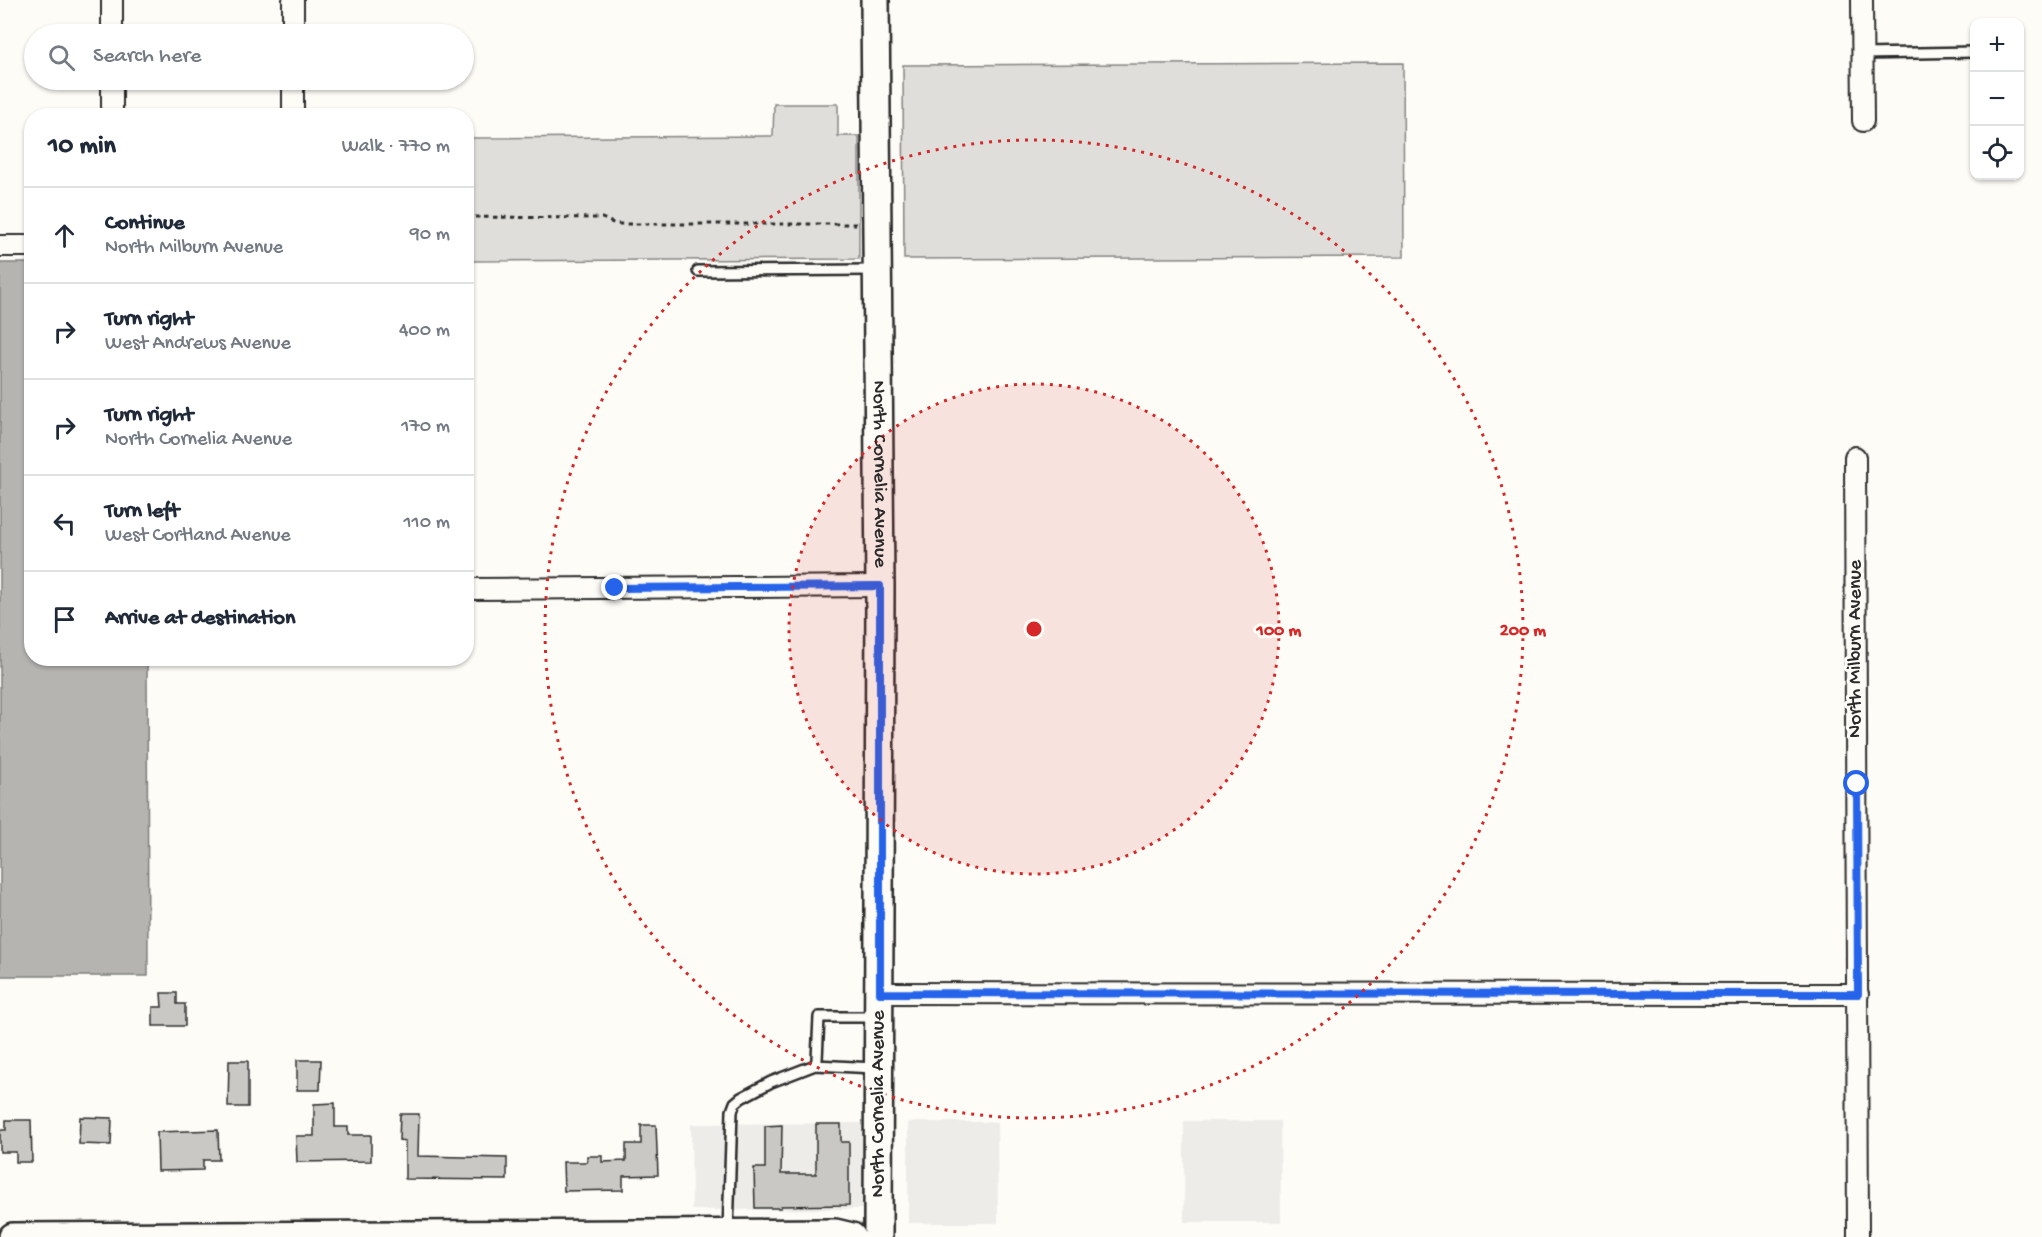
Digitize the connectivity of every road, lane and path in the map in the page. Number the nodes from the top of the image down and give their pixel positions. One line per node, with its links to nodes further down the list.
1 (112, 0): 5 (street)
2 (293, 0): 6 (street)
3 (874, 0): 15 (street, North Cornelia Avenue)
4 (1862, 0): 8 (street)
5 (112, 24)
6 (293, 24)
7 (1970, 52): 8 (lane)
8 (1862, 54): 13 (street)
9 (112, 90): 11 (street)
10 (293, 90): 12 (street)
11 (112, 108)
12 (293, 108)
13 (1863, 121)
14 (474, 217): 15 (path)
15 (877, 224): 18 (street, North Cornelia Avenue)
16 (0, 246): 17 (street)
17 (24, 246)
18 (877, 270): 19 (lane); 21 (street, North Cornelia Avenue)
19 (698, 271)
20 (1855, 457): 23 (street, North Milburn Avenue)
21 (880, 586): 22 (street); 24 (street, North Cornelia Avenue)
22 (474, 589)
23 (1858, 994): 24 (street); 31 (street, North Milburn Avenue)
24 (880, 1005): 25 (lane); 26 (street, North Cornelia Avenue)
25 (814, 1065): 26 (lane); 27 (lane)
26 (879, 1068): 30 (street, North Cornelia Avenue)
27 (728, 1233): 28 (street); 29 (street)
28 (13, 1237)
29 (852, 1237)
30 (878, 1237)
31 (1858, 1237)

